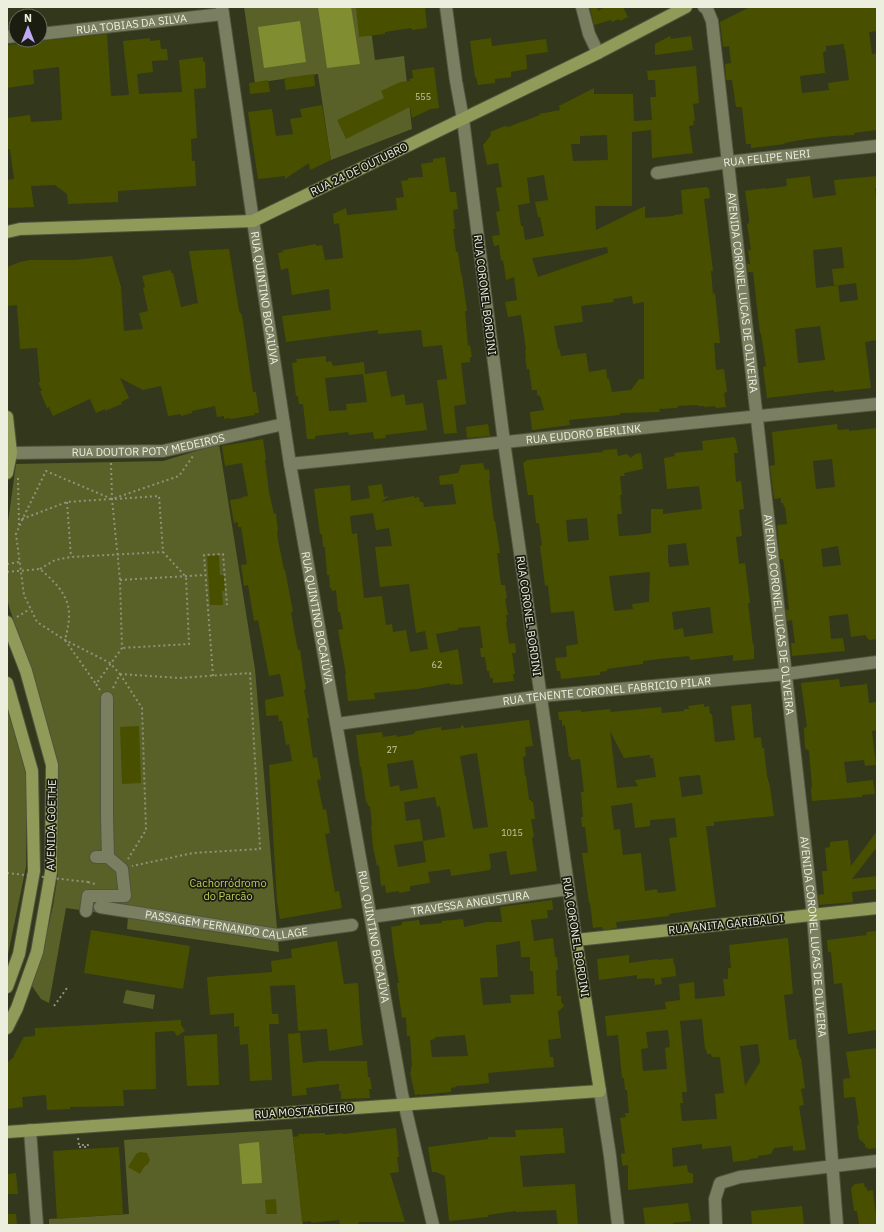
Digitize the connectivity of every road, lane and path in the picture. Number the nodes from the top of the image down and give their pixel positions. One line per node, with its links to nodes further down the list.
1 (446, 7): 8 (street, RUA CORONEL BORDINI)
2 (582, 7): 7 (street)
3 (686, 7): 7 (main road, RUA 24 DE OUTUBRO)
4 (704, 7): 10 (street, AVENIDA CORONEL LUCAS DE OLIVEIRA)
5 (223, 11): 6 (street, RUA TOBIAS DA SILVA); 12 (street, RUA QUINTINO BOCAIÚVA)
6 (48, 33)
7 (598, 53): 8 (main road, RUA 24 DE OUTUBRO)
8 (463, 119): 12 (main road, RUA 24 DE OUTUBRO); 19 (street, RUA CORONEL BORDINI)
9 (877, 146): 10 (street, RUA FELIPE NERI)
10 (728, 162): 11 (street, RUA FELIPE NERI); 15 (street, AVENIDA CORONEL LUCAS DE OLIVEIRA)
11 (657, 173)
12 (253, 221): 13 (main road, RUA 24 DE OUTUBRO); 17 (street, RUA QUINTINO BOCAIÚVA)
13 (7, 232)
14 (877, 404): 15 (street, RUA EUDORO BERLINK)
15 (757, 416): 19 (street, RUA EUDORO BERLINK); 47 (street, AVENIDA CORONEL LUCAS DE OLIVEIRA)
16 (7, 417): 21 (main road)
17 (284, 424): 18 (street, RUA DOUTOR POTY MEDEIROS); 22 (street, RUA QUINTINO BOCAIÚVA)
18 (203, 442): 20 (street, RUA DOUTOR POTY MEDEIROS); 24 (path)
19 (504, 442): 22 (street, RUA EUDORO BERLINK); 51 (street, RUA CORONEL BORDINI)
20 (110, 452): 21 (street, RUA DOUTOR POTY MEDEIROS); 24 (path)
21 (11, 453): 23 (main road)
22 (290, 464): 53 (street, RUA QUINTINO BOCAIÚVA)
23 (12, 473): 27 (path)
24 (112, 499): 25 (path); 26 (path); 28 (path); 29 (path)
25 (67, 502): 26 (path); 30 (path)
26 (22, 520): 27 (path)
27 (19, 527): 31 (path)
28 (163, 552): 29 (path); 37 (path)
29 (118, 554): 30 (path); 38 (path)
30 (71, 557): 33 (path)
31 (20, 562): 32 (path); 34 (path)
32 (7, 564)
33 (40, 569): 34 (path); 42 (path)
34 (20, 571): 35 (path); 40 (path)
35 (7, 572)
36 (205, 575): 37 (path); 39 (path); 48 (path)
37 (186, 577): 38 (path); 43 (path)
38 (120, 580): 43 (path)
39 (227, 605)
40 (31, 609): 41 (path); 42 (path)
41 (7, 622): 70 (main road, AVENIDA GOETHE)
42 (65, 640): 45 (path); 50 (path)
43 (122, 648): 45 (path)
44 (877, 662): 47 (street, RUA TENENTE CORONEL FABRICIO PILAR)
45 (110, 663): 46 (path); 50 (path)
46 (120, 674): 48 (path); 52 (path); 56 (path)
47 (786, 674): 51 (street, RUA TENENTE CORONEL FABRICIO PILAR); 63 (street, AVENIDA CORONEL LUCAS DE OLIVEIRA)
48 (213, 676): 56 (path)
49 (7, 683): 67 (main road, AVENIDA GOETHE)
50 (96, 684): 52 (path)
51 (541, 696): 53 (street, RUA TENENTE CORONEL FABRICIO PILAR); 59 (street, RUA CORONEL BORDINI)
52 (107, 698): 55 (street)
53 (337, 724): 64 (street, RUA QUINTINO BOCAIÚVA)
54 (96, 857): 55 (street)
55 (108, 857): 56 (street)
56 (122, 869): 62 (street)
57 (7, 873): 58 (path, bridge)
58 (88, 882)
59 (568, 889): 64 (street, TRAVESSA ANGUSTURA); 66 (street, RUA CORONEL BORDINI)
60 (100, 907): 65 (street, PASSAGEM FERNANDO CALLAGE)
61 (877, 908): 63 (main road, RUA ANITA GARIBALDI)
62 (86, 911)
63 (813, 915): 66 (main road, RUA ANITA GARIBALDI); 78 (street, AVENIDA CORONEL LUCAS DE OLIVEIRA)
64 (371, 917): 72 (street, RUA QUINTINO BOCAIÚVA)
65 (352, 925)
66 (576, 940): 71 (main road, RUA CORONEL BORDINI)
67 (7, 987)
68 (67, 988): 69 (path)
69 (54, 1006)
70 (7, 1028)
71 (600, 1091): 72 (main road, RUA MOSTARDEIRO); 81 (street, RUA CORONEL BORDINI)
72 (404, 1104): 73 (main road, RUA MOSTARDEIRO); 80 (street, RUA QUINTINO BOCAIÚVA)
73 (78, 1127): 74 (main road, RUA MOSTARDEIRO); 76 (path)
74 (30, 1130): 75 (main road, RUA MOSTARDEIRO); 79 (street)
75 (7, 1132)
76 (79, 1147)
77 (877, 1161): 78 (street)
78 (832, 1166): 82 (street); 83 (street, AVENIDA CORONEL LUCAS DE OLIVEIRA)
79 (37, 1225)
80 (433, 1225)
81 (618, 1225)
82 (716, 1225)
83 (837, 1225)

